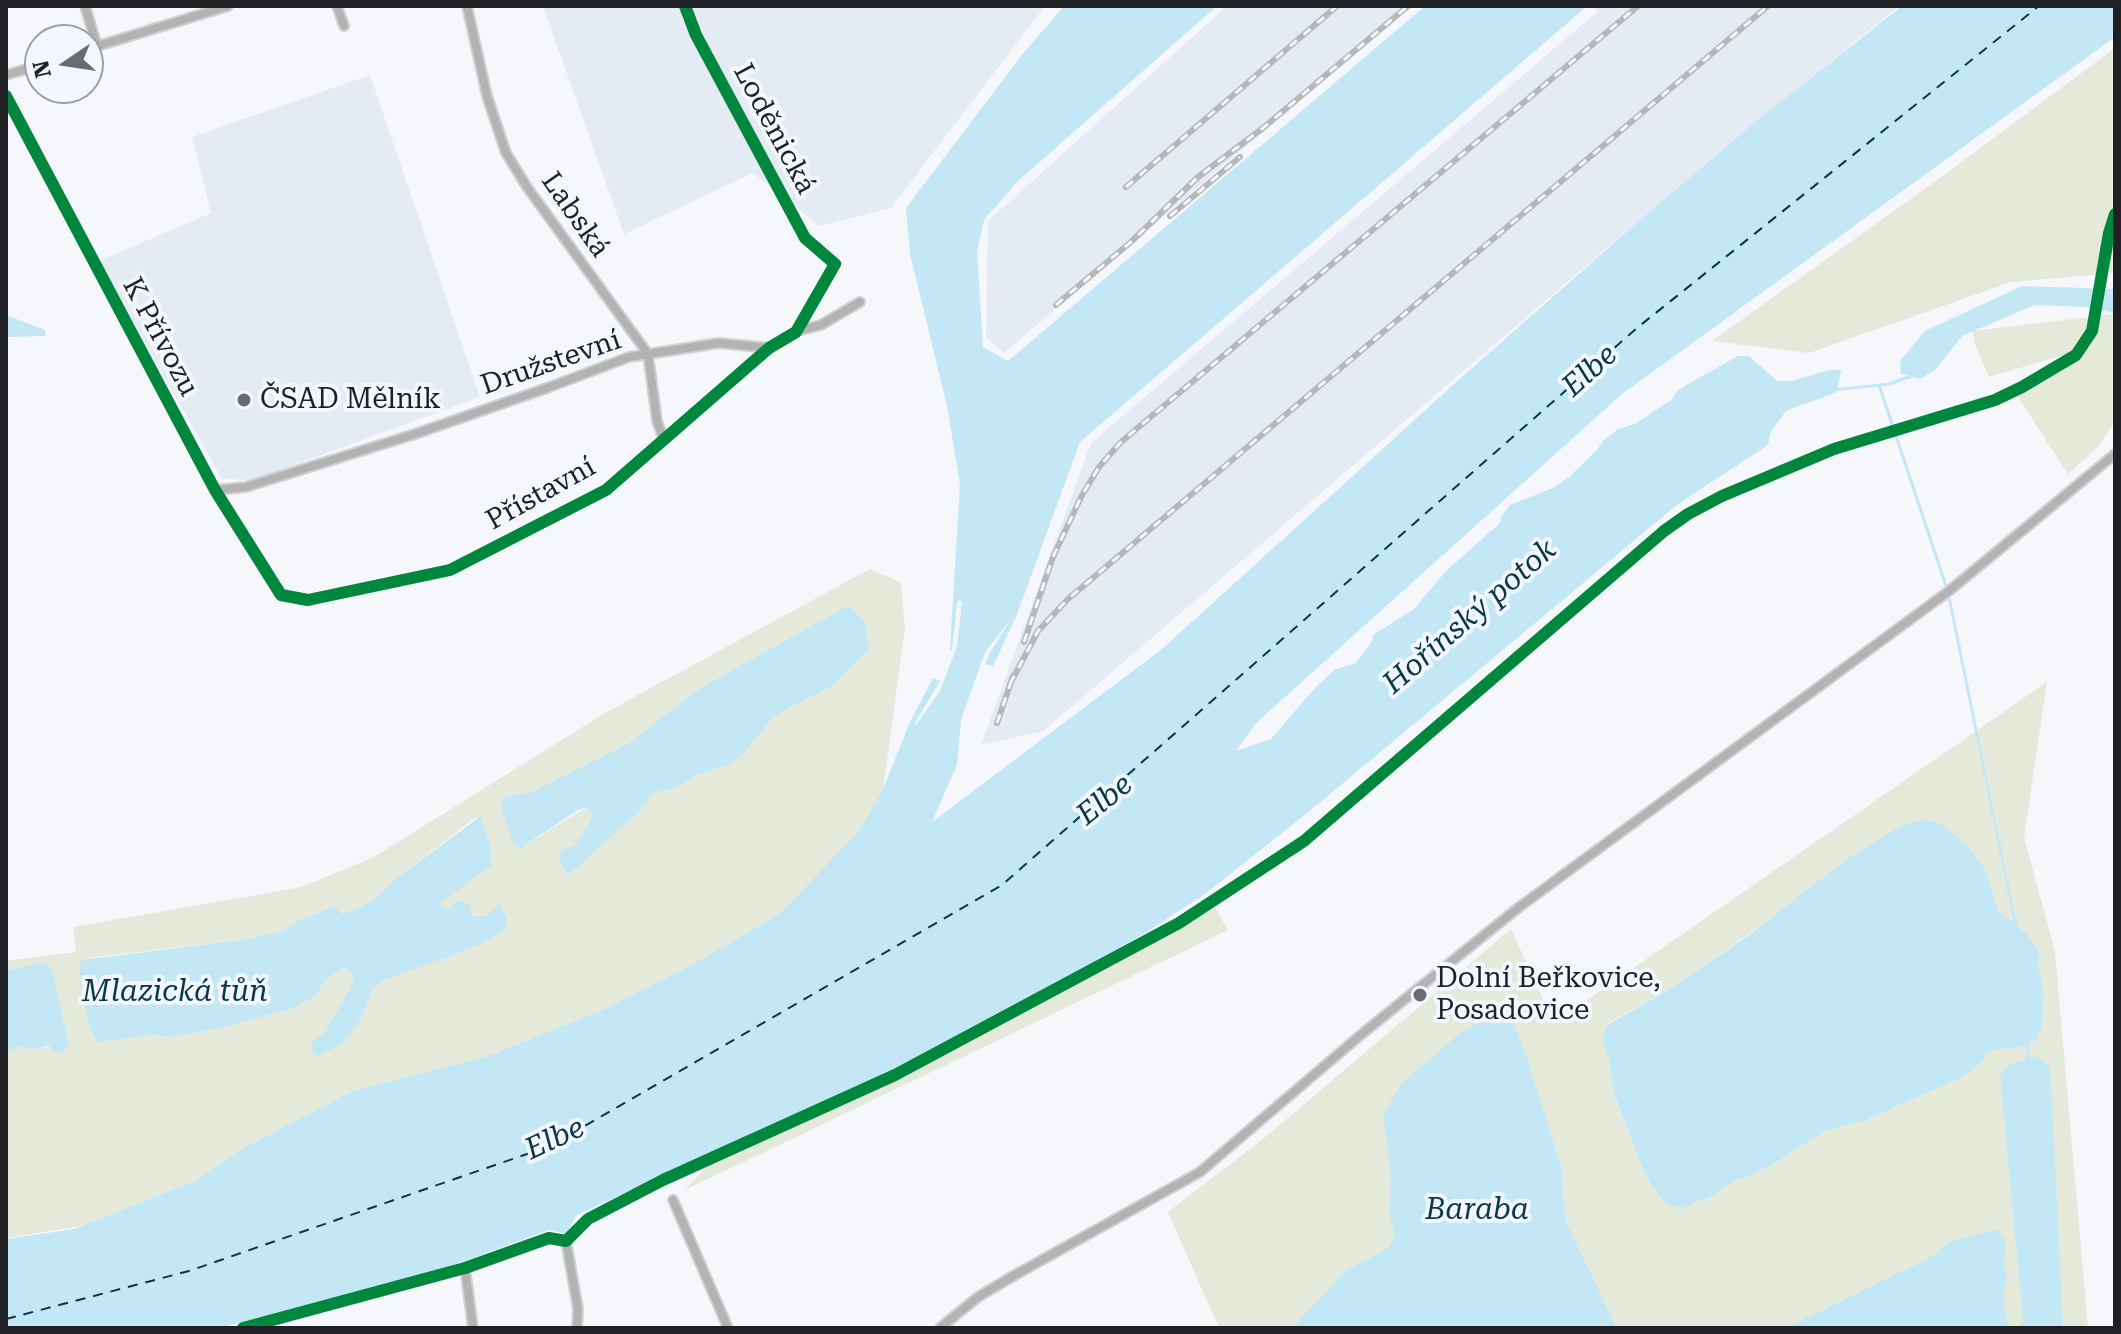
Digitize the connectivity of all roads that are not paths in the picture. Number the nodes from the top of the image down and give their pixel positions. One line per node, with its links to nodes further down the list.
1 (228, 6): 6 (street)
2 (337, 6): 5 (street)
3 (467, 6): 12 (street, Labská)
4 (685, 6): 8 (street, Loděnická)
5 (344, 26)
6 (104, 45)
7 (6, 96): 15 (street, K Přívozu)
8 (835, 264): 10 (street, Přístavní)
9 (860, 302): 10 (street, Přístavní)
10 (796, 332): 11 (street, Přístavní)
11 (769, 348): 12 (street, Družstevní); 13 (street, Přístavní)
12 (648, 354): 13 (street, Labská); 15 (street, Družstevní)
13 (664, 440): 16 (street, Přístavní)
14 (2115, 454): 23 (street)
15 (215, 490): 16 (street, K Přívozu)
16 (281, 595)
17 (673, 1200): 22 (street)
18 (566, 1241): 21 (street)
19 (465, 1268): 20 (street)
20 (473, 1328)
21 (577, 1328)
22 (728, 1328)
23 (940, 1328)

